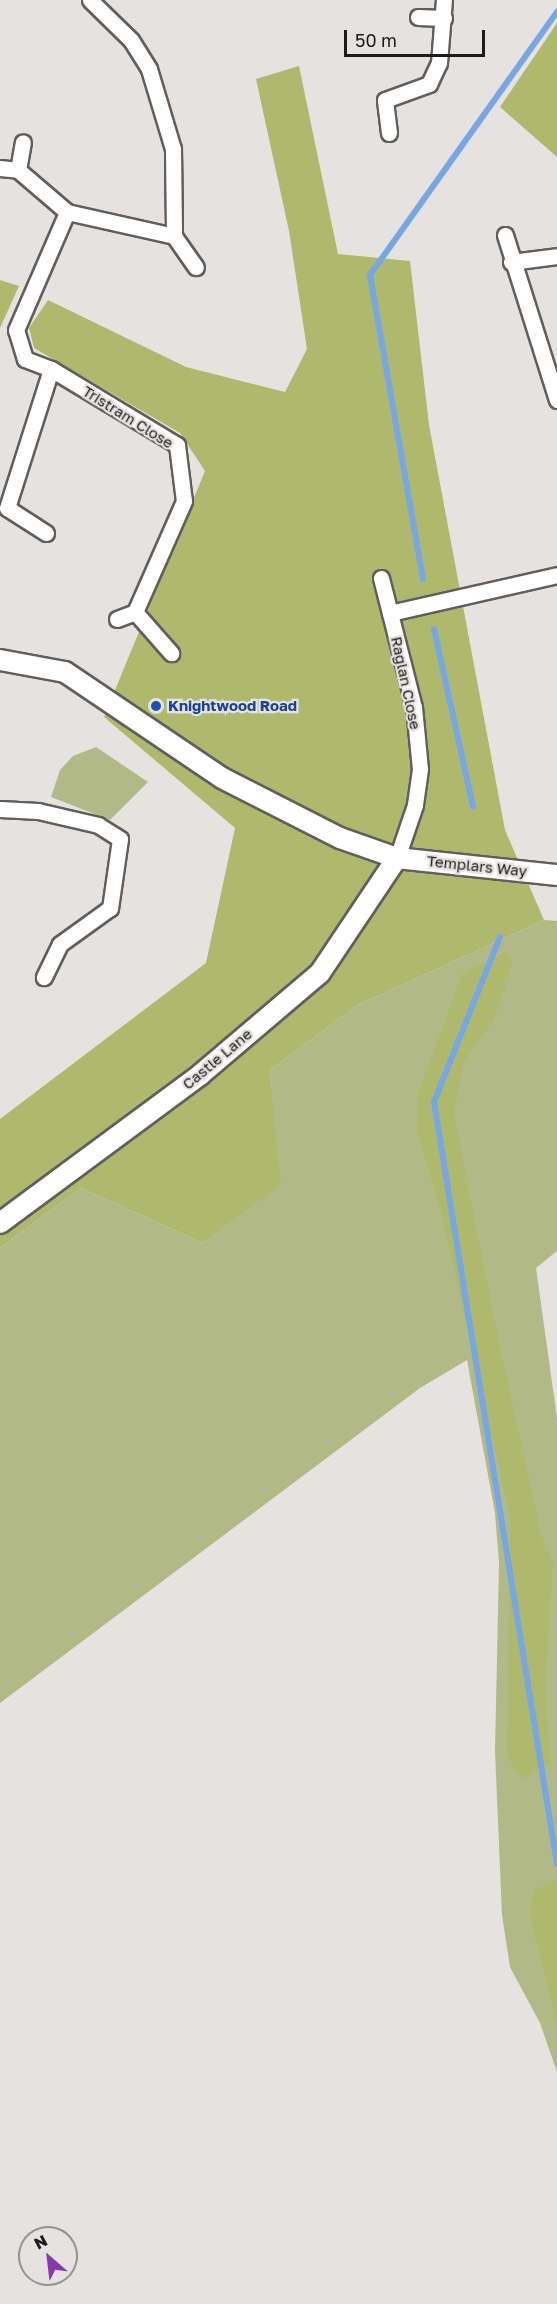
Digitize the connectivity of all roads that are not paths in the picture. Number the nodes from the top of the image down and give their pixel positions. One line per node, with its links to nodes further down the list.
1 (90, 0): 11 (street)
2 (444, 0): 4 (street)
3 (418, 17): 4 (street)
4 (444, 18): 5 (street)
5 (389, 133)
6 (23, 142): 8 (street)
7 (0, 168): 8 (street)
8 (18, 170): 9 (street)
9 (68, 212): 11 (street); 15 (street, Tristram Close)
10 (505, 235): 13 (street)
11 (174, 236): 14 (street)
12 (557, 256): 13 (street)
13 (512, 262): 16 (street)
14 (196, 267)
15 (51, 369): 17 (street); 21 (street, Tristram Close)
16 (557, 400)
17 (4, 508): 18 (street)
18 (46, 533)
19 (557, 575): 22 (street)
20 (381, 578): 22 (street, Raglan Close)
21 (135, 612): 23 (street); 24 (street)
22 (390, 613): 27 (street, Raglan Close)
23 (117, 619)
24 (171, 653)
25 (0, 660): 27 (street)
26 (0, 808): 29 (street)
27 (397, 858): 28 (street, Templars Way); 30 (street, Castle Lane)
28 (557, 874)
29 (44, 977)
30 (0, 1223)

